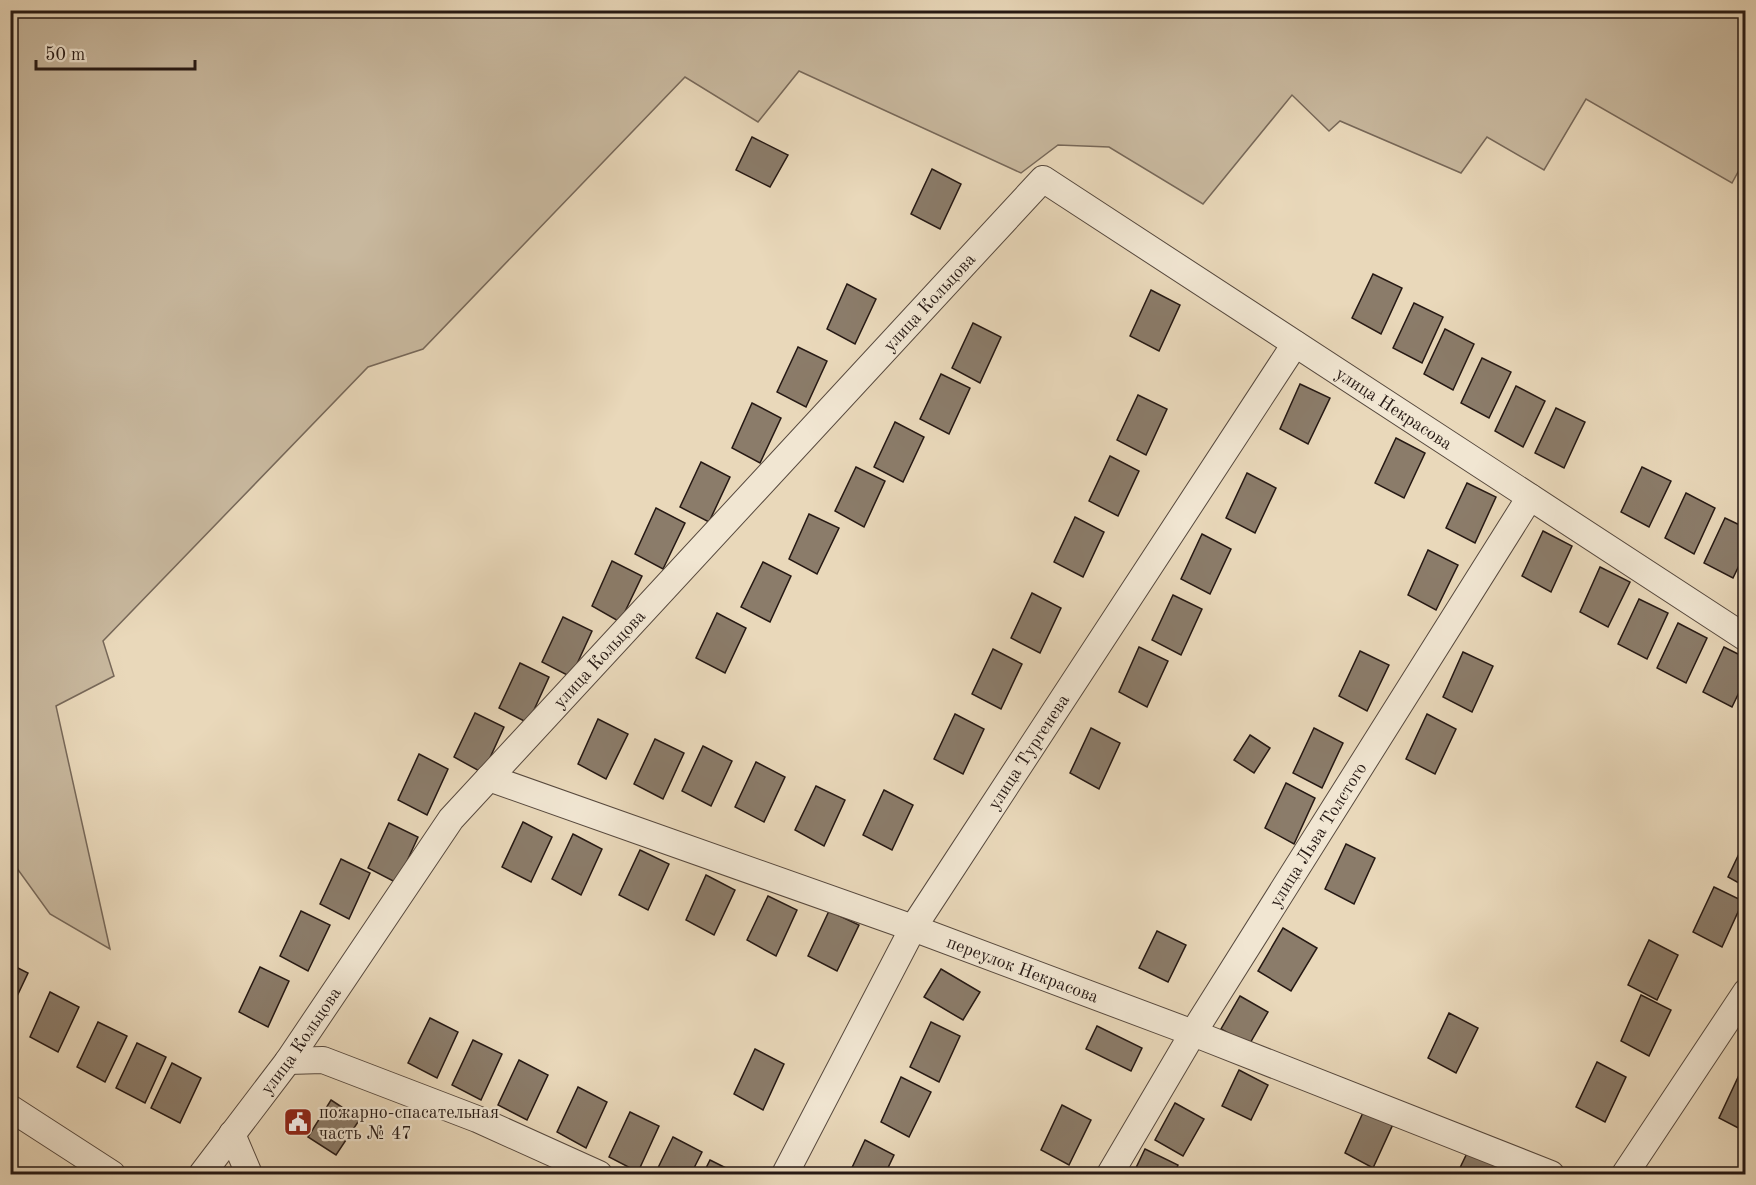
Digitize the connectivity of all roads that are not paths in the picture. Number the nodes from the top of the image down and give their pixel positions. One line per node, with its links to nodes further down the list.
1 (1043, 179): 2 (street, улица Некрасова); 5 (street, улица Кольцова)
2 (1295, 344): 3 (street, улица Некрасова); 6 (street, улица Тургенева)
3 (1530, 497): 4 (street, улица Некрасова); 8 (street, улица Льва Толстого)
4 (1746, 638)
5 (489, 778): 6 (street, переулок Некрасова); 9 (street, улица Кольцова)
6 (913, 928): 8 (street, переулок Некрасова); 16 (street, улица Тургенева)
7 (1746, 992): 19 (street)
8 (1193, 1034): 17 (street, улица Льва Толстого); 18 (street, переулок Некрасова)
9 (288, 1061): 11 (street, улица Кольцова); 15 (street)
10 (10, 1108): 12 (street)
11 (232, 1134): 13 (street, улица Кольцова); 14 (street)
12 (112, 1174)
13 (202, 1174)
14 (249, 1174)
15 (599, 1174)
16 (785, 1174)
17 (1110, 1174)
18 (1551, 1174)
19 (1625, 1174)

